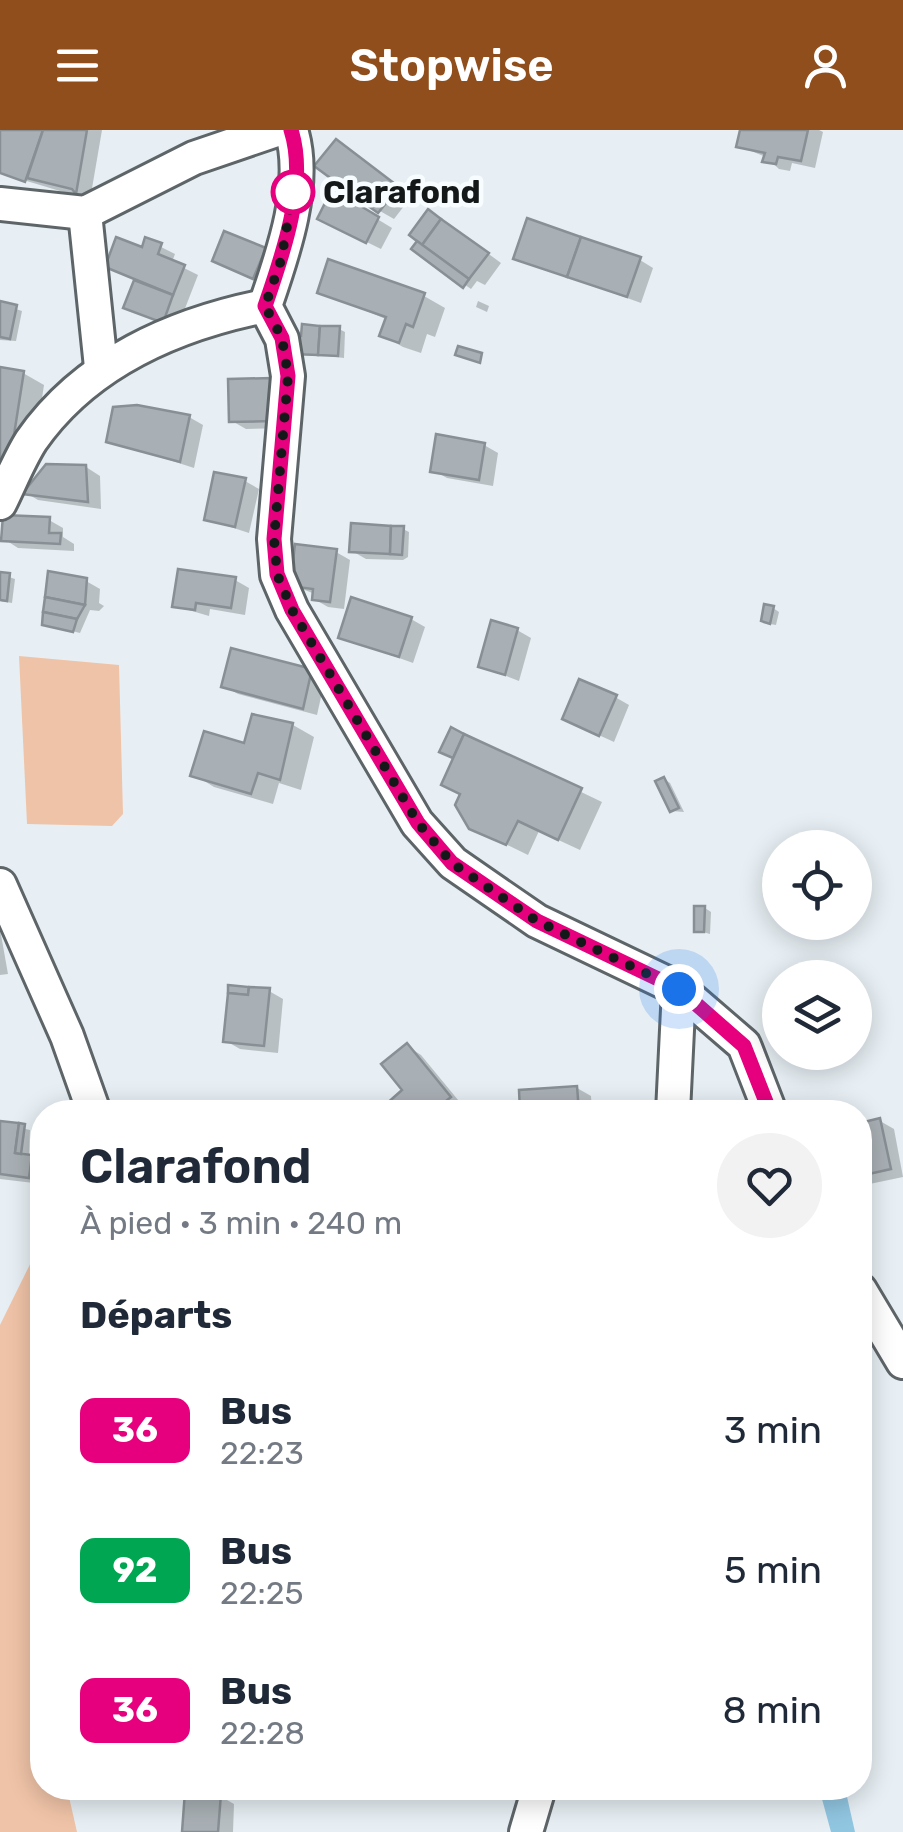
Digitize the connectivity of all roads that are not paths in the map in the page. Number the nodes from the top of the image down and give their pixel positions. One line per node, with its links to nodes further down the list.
1 (276, 130): 4 (street)
2 (291, 130): 5 (street)
3 (0, 204): 4 (street)
4 (85, 213): 6 (street)
5 (265, 306): 6 (street); 9 (street)
6 (100, 367): 7 (street)
7 (0, 503)
8 (0, 886): 10 (street)
9 (679, 989): 11 (street); 12 (street)
10 (90, 1100)
11 (674, 1100)
12 (765, 1100)
13 (872, 1310): 14 (street)
14 (903, 1362)
15 (535, 1800): 16 (street)
16 (526, 1832)

